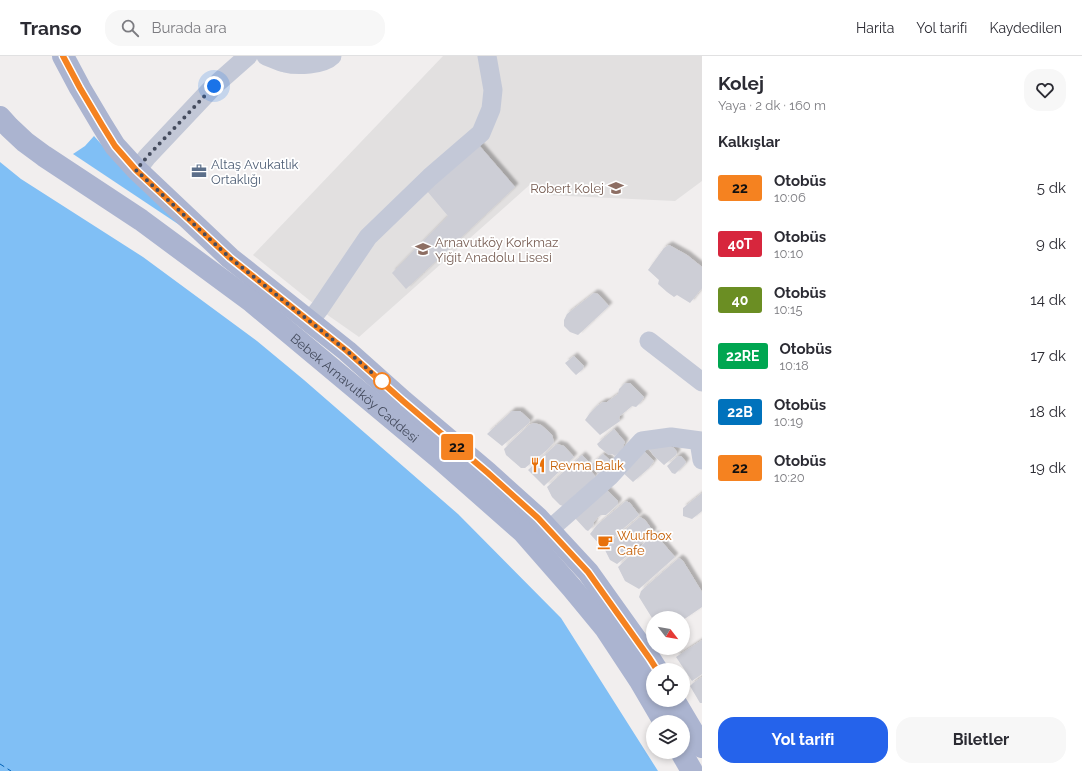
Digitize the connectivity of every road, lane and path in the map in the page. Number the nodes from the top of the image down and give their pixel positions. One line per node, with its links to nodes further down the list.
1 (63, 56): 7 (main road, Bebek Arnavutköy Caddesi)
2 (248, 56): 7 (street)
3 (266, 56): 4 (street)
4 (332, 56)
5 (488, 56): 8 (street)
6 (0, 117): 16 (main road, Bebek Arnavutköy Caddesi)
7 (136, 170): 8 (main road, Bebek Arnavutköy Caddesi)
8 (310, 321): 13 (main road, Bebek Arnavutköy Caddesi)
9 (650, 341): 10 (street)
10 (702, 382)
11 (701, 441): 12 (street); 13 (street)
12 (702, 460)
13 (549, 530): 14 (main road, Bebek Arnavutköy Caddesi)
14 (653, 663)
15 (678, 707): 17 (main road)
16 (660, 715)
17 (702, 747)
18 (685, 759): 19 (main road)
19 (692, 771)

